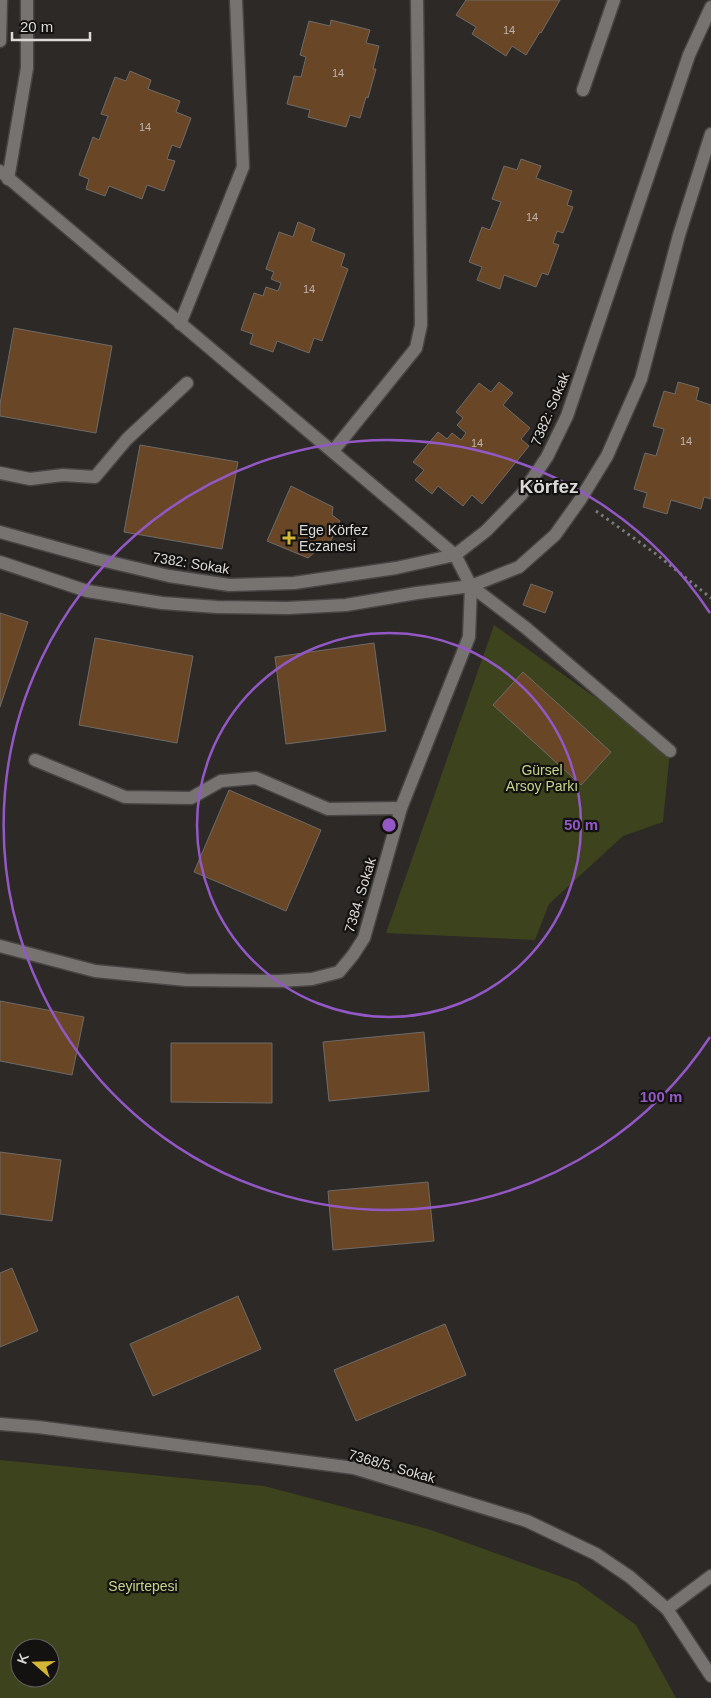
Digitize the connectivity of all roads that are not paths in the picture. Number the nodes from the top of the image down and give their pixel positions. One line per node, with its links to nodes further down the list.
1 (1, 0): 7 (street)
2 (27, 0): 10 (street)
3 (236, 0): 11 (street)
4 (416, 0): 13 (street)
5 (614, 0): 8 (street)
6 (711, 6): 16 (street, 7382: Sokak)
7 (0, 41)
8 (583, 90)
9 (711, 134): 18 (street)
10 (4, 175): 11 (street)
11 (180, 324): 13 (street)
12 (187, 383): 14 (street)
13 (333, 451): 16 (street)
14 (0, 473)
15 (0, 532): 16 (street, 7382: Sokak)
16 (455, 555): 18 (street, 7384. Sokak)
17 (0, 562): 18 (street)
18 (471, 586): 19 (street); 21 (street, 7384. Sokak)
19 (670, 751)
20 (35, 760): 21 (street)
21 (401, 808): 22 (street, 7384. Sokak)
22 (0, 946)
23 (0, 1424): 25 (street, 7368/5. Sokak)
24 (711, 1576): 25 (street)
25 (667, 1609): 26 (street, 7368/5. Sokak)
26 (711, 1676)

